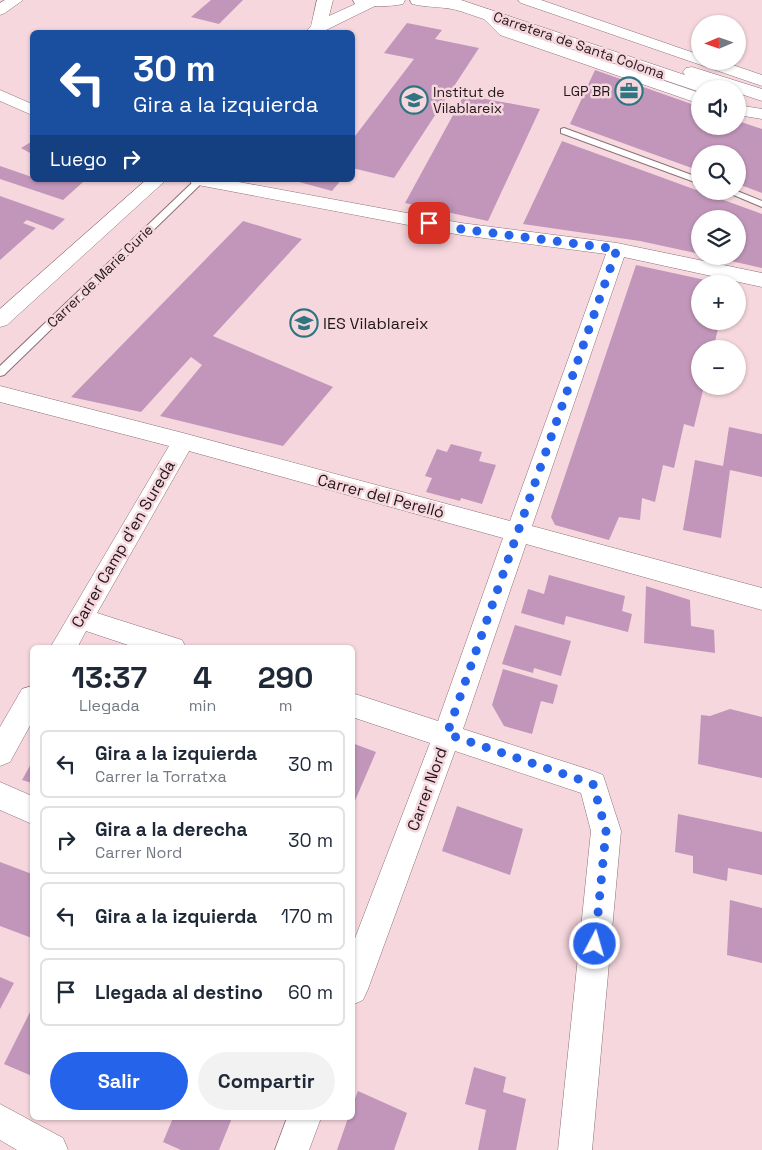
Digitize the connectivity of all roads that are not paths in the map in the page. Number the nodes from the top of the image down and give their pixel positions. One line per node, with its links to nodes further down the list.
1 (15, 0): 8 (street)
2 (325, 0): 9 (street)
3 (397, 0): 6 (main road)
4 (418, 0): 7 (main road, Carretera de Santa Coloma)
5 (526, 0): 11 (street)
6 (368, 1): 10 (street)
7 (483, 7): 14 (main road, Carretera de Santa Coloma); 16 (main road, Carretera de Santa Coloma); 17 (street)
8 (0, 10)
9 (318, 30)
10 (320, 30)
11 (691, 57)
12 (729, 70): 13 (street)
13 (762, 81)
14 (691, 82)
15 (0, 95): 20 (street)
16 (762, 95)
17 (691, 96)
18 (746, 101): 19 (main road)
19 (762, 107)
20 (30, 109)
21 (746, 111): 22 (street)
22 (762, 114)
23 (564, 132): 24 (lane)
24 (691, 178)
25 (155, 182): 32 (street, Carrer de Marie Curie)
26 (197, 182): 33 (lane, Carrer de Marie Curie)
27 (210, 182): 30 (street)
28 (746, 198): 29 (lane)
29 (762, 204)
30 (617, 249): 31 (street); 36 (street, Carrer Nord)
31 (762, 280)
32 (0, 320)
33 (0, 372)
34 (0, 394): 35 (street, Carrer del Perelló)
35 (183, 441): 36 (street, Carrer del Perelló); 38 (street, Carrer Camp d'en Sureda)
36 (516, 533): 37 (street, Carrer del Perelló); 43 (street, Carrer Nord)
37 (762, 599)
38 (80, 618): 39 (street, Carrer Camp d'en Sureda); 40 (street)
39 (65, 645)
40 (164, 645)
41 (30, 701): 44 (street)
42 (355, 705): 43 (street)
43 (447, 734): 47 (street, Carrer Nord); 53 (street)
44 (0, 753)
45 (0, 796): 46 (street)
46 (30, 809)
47 (359, 952): 48 (street, Carrer Nord)
48 (355, 973)
49 (303, 1120): 52 (street)
50 (0, 1121): 51 (street)
51 (50, 1150)
52 (292, 1150)
53 (574, 1150)

